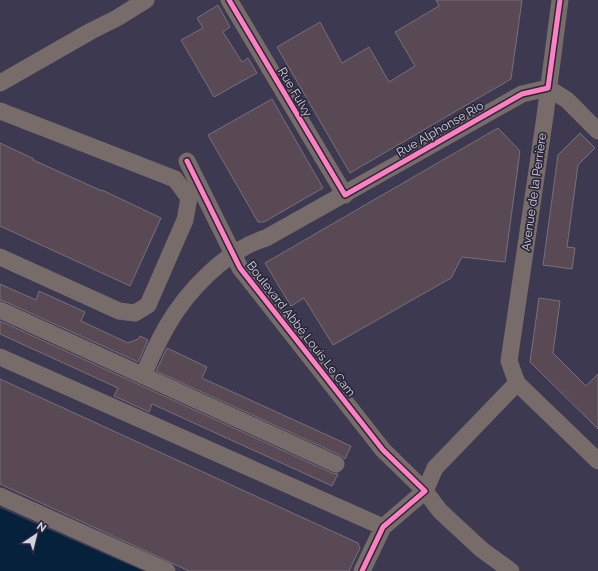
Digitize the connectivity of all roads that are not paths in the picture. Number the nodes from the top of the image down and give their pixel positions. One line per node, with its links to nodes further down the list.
1 (146, 0): 4 (street)
2 (229, 0): 9 (street, Rue Fulvy)
3 (560, 0): 5 (street, Avenue de la Perrière)
4 (0, 83)
5 (548, 88): 7 (street); 9 (street, Rue Alphonse Rio); 14 (street, Avenue de la Perrière)
6 (0, 111): 10 (street)
7 (598, 131)
8 (187, 161): 17 (street, Boulevard Abbé Louis Le Cam)
9 (344, 195): 13 (street, Rue Alphonse Rio)
10 (0, 257)
11 (0, 310): 13 (street)
12 (0, 357): 19 (street)
13 (143, 376): 16 (street)
14 (517, 383): 15 (street); 17 (street)
15 (598, 462)
16 (336, 464)
17 (425, 490): 19 (street); 22 (street, Boulevard Abbé Louis Le Cam)
18 (0, 496): 20 (street)
19 (383, 527): 21 (street)
20 (167, 571)
21 (362, 571)
22 (511, 571)

